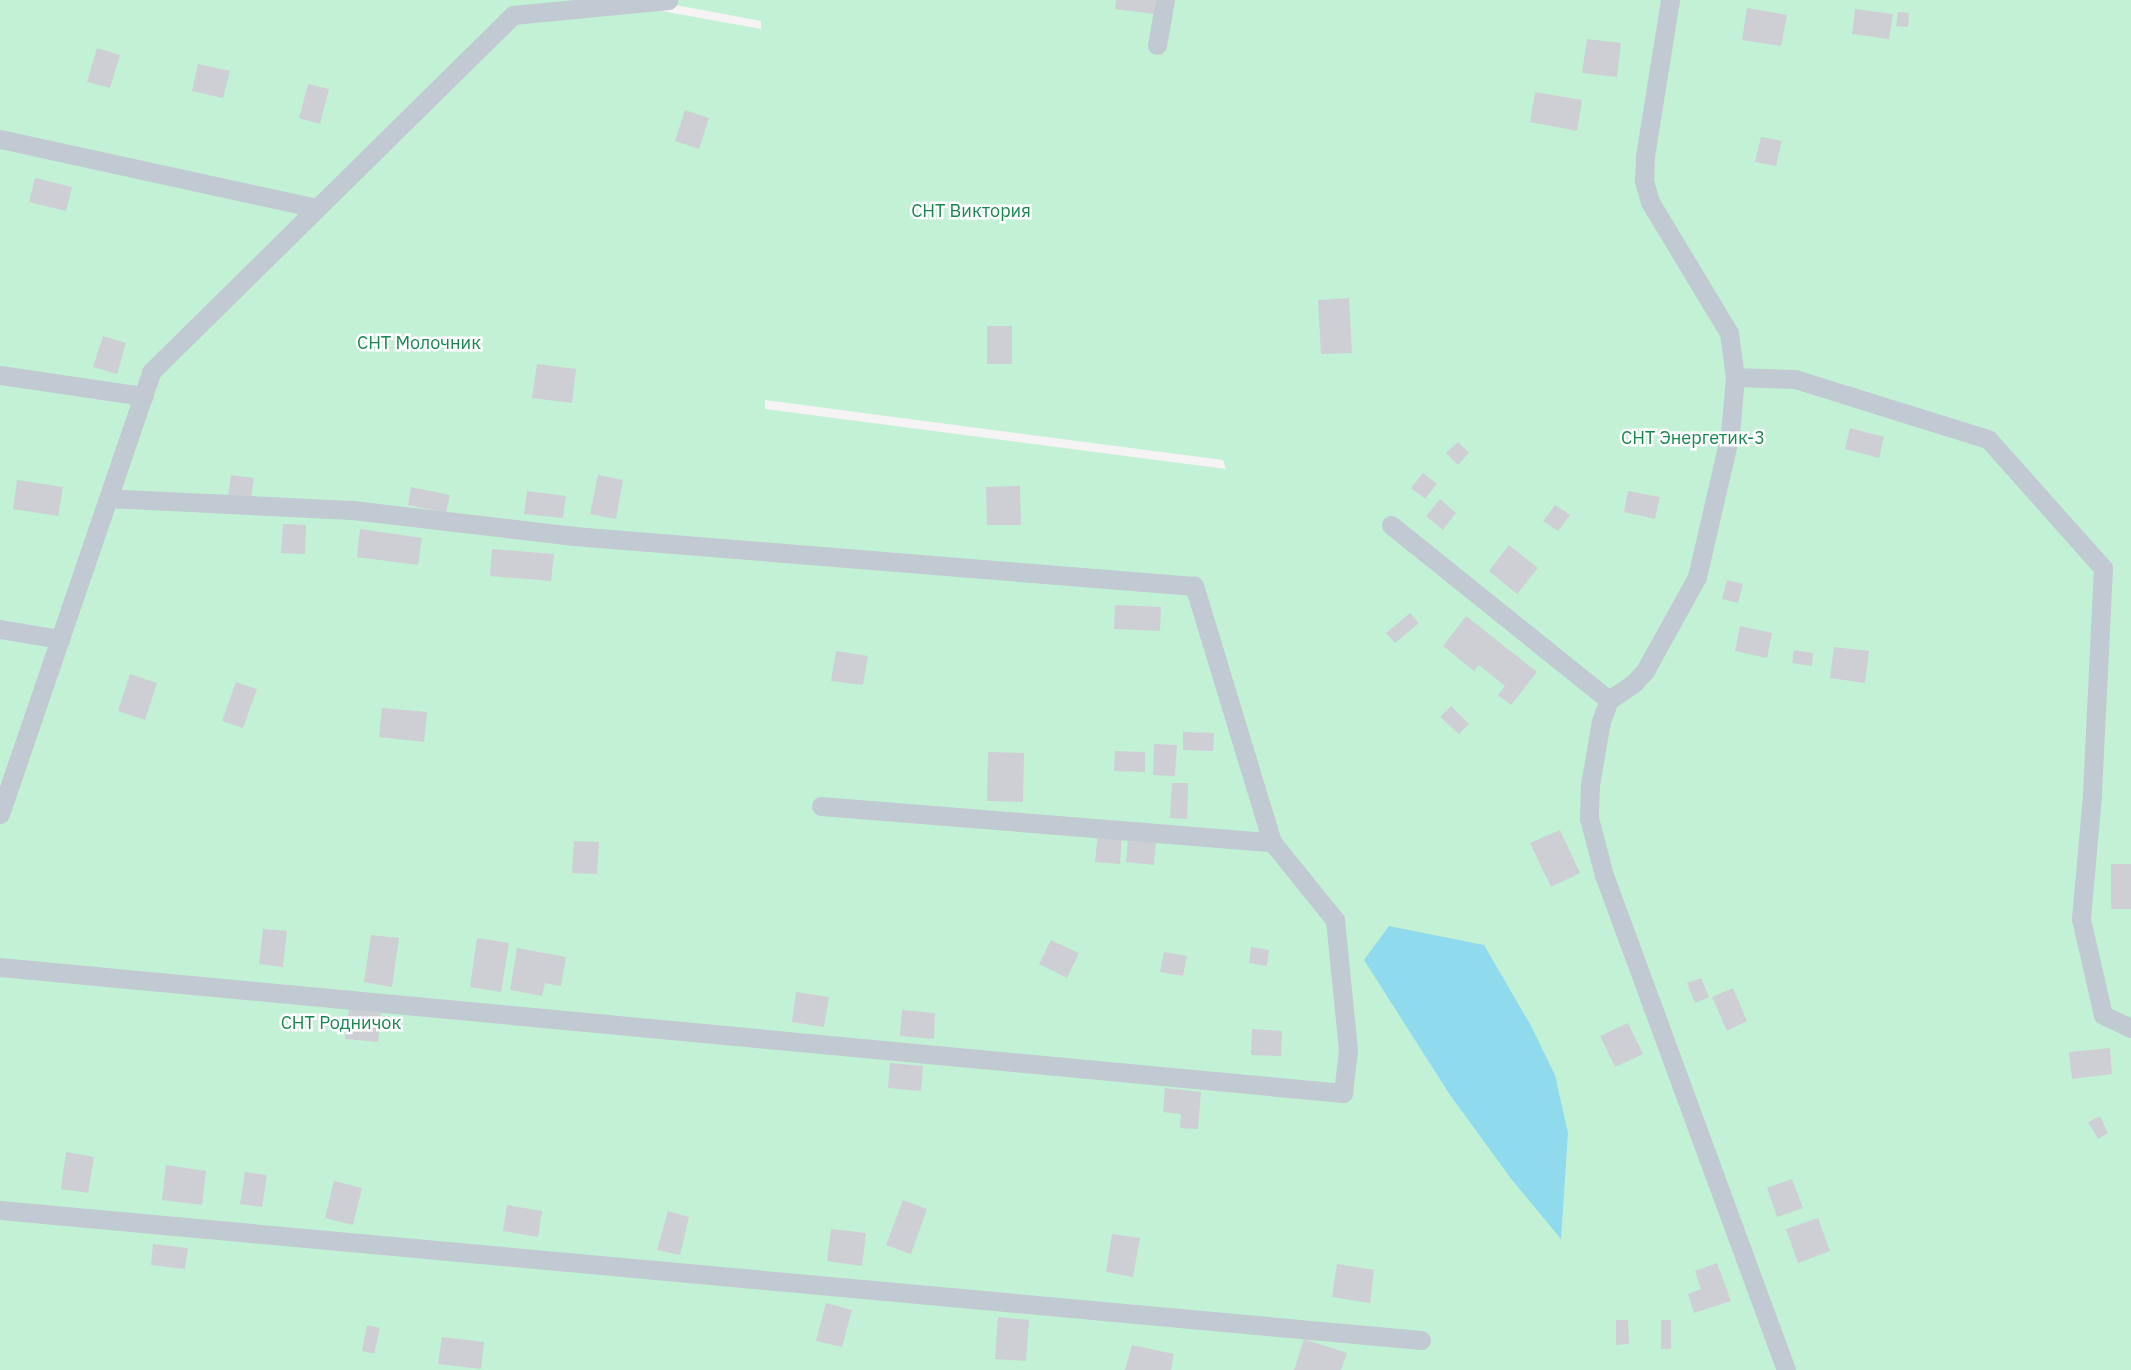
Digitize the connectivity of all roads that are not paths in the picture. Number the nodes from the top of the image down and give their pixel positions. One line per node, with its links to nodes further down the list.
1 (553, 0): 5 (lane)
2 (668, 0): 5 (lane)
3 (1165, 0): 6 (lane)
4 (1671, 0): 10 (lane)
5 (587, 4): 8 (lane)
6 (1157, 45)
7 (0, 139): 8 (lane)
8 (317, 208): 11 (lane)
9 (0, 375): 11 (lane)
10 (1735, 377): 16 (lane); 21 (lane)
11 (143, 396): 12 (lane)
12 (108, 498): 15 (lane); 19 (lane)
13 (1391, 525): 16 (lane)
14 (0, 629): 15 (lane)
15 (60, 639): 18 (lane)
16 (1609, 700): 24 (lane)
17 (821, 806): 19 (lane)
18 (0, 814)
19 (1272, 842): 20 (lane)
20 (0, 967)
21 (2131, 1028)
22 (0, 1210): 23 (lane)
23 (1421, 1340)
24 (1786, 1370)

